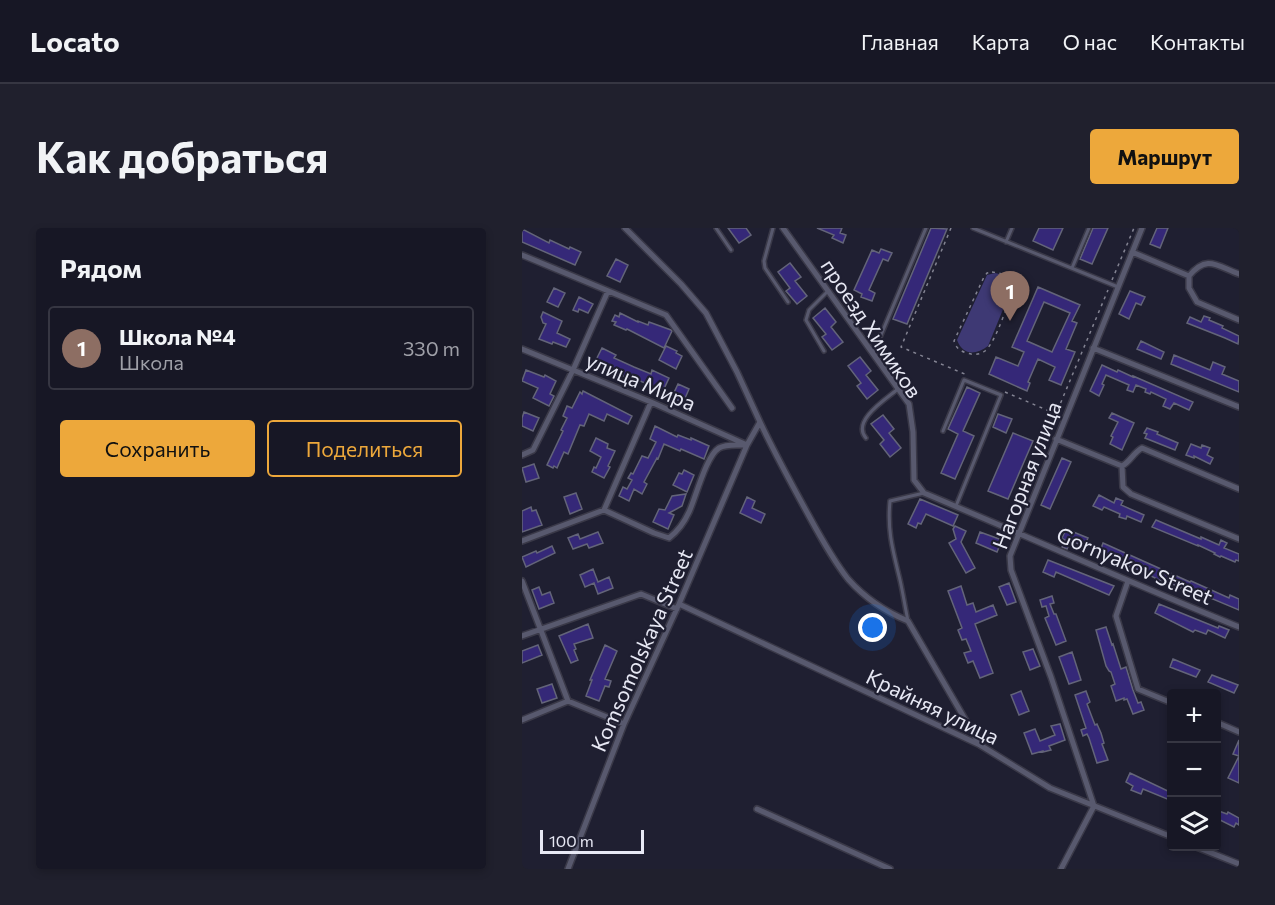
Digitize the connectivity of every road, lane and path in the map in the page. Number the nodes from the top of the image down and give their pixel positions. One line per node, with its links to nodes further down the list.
1 (625, 228): 37 (street)
2 (716, 228): 13 (lane)
3 (773, 228): 24 (lane)
4 (783, 228): 23 (street, проезд Химиков)
5 (926, 228): 29 (lane)
6 (951, 228): 31 (path)
7 (973, 228): 12 (lane)
8 (1012, 228): 12 (lane)
9 (1089, 228): 16 (lane)
10 (1134, 228): 20 (path)
11 (1142, 228): 14 (street, Нагорная улица)
12 (1006, 242): 16 (lane)
13 (731, 250)
14 (1132, 252): 18 (street); 21 (street, Нагорная улица)
15 (522, 255): 22 (street)
16 (1072, 268): 20 (lane)
17 (1239, 274): 18 (street)
18 (1189, 276): 25 (street)
19 (1012, 281): 19 (path)
20 (1110, 284): 21 (lane); 33 (path)
21 (1118, 287): 26 (street, Нагорная улица)
22 (608, 291): 30 (street); 36 (street)
23 (828, 291): 28 (lane); 29 (street, проезд Химиков)
24 (788, 302)
25 (1239, 320)
26 (1093, 348): 35 (street); 40 (street, Нагорная улица)
27 (522, 349): 30 (street, улица Мира)
28 (824, 351)
29 (873, 354): 32 (street, проезд Химиков)
30 (573, 370): 34 (street, улица Мира); 42 (street)
31 (973, 378)
32 (898, 389): 39 (lane); 45 (street, проезд Химиков)
33 (1004, 391)
34 (651, 402): 41 (street, улица Мира); 47 (street)
35 (1239, 407)
36 (732, 408)
37 (760, 423): 41 (street, Komsomolskaya Street); 54 (street)
38 (943, 431): 46 (lane)
39 (866, 438)
40 (1056, 439): 43 (street); 48 (street, Нагорная улица)
41 (747, 445): 47 (street); 53 (street, Komsomolskaya Street)
42 (522, 454)
43 (1122, 466): 44 (street); 49 (street)
44 (1239, 489)
45 (924, 493): 46 (street); 54 (lane)
46 (956, 506): 48 (street)
47 (604, 510): 50 (street)
48 (1019, 532): 52 (street, Gornyakov Street); 65 (street, Нагорная улица)
49 (1239, 539)
50 (522, 541)
51 (522, 581): 56 (street)
52 (1128, 581): 55 (street, Gornyakov Street); 59 (street)
53 (678, 607): 56 (street, Крайняя улица); 61 (street, Komsomolskaya Street); 64 (street, Крайняя улица)
54 (908, 621): 64 (street)
55 (1239, 627)
56 (540, 629): 57 (street, Крайняя улица); 58 (street)
57 (522, 636)
58 (568, 701): 60 (street); 61 (street)
59 (1167, 701)
60 (522, 720)
61 (624, 724): 71 (street, Komsomolskaya Street)
62 (1221, 724): 63 (street)
63 (1239, 732)
64 (980, 745): 65 (street, Крайняя улица)
65 (1094, 806): 67 (street, Крайняя улица); 72 (street)
66 (757, 809): 70 (street)
67 (1167, 835)
68 (1206, 851): 69 (street)
69 (1239, 864)
70 (886, 868)
71 (568, 869)
72 (1061, 869)

